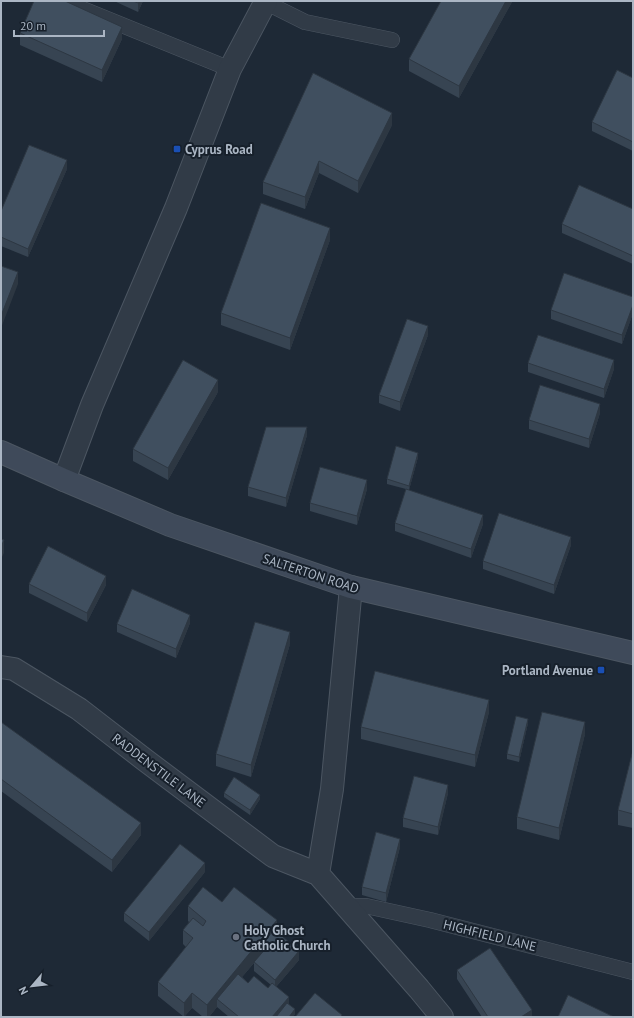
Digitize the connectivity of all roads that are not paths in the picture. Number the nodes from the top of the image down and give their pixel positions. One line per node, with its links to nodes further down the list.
1 (63, 1): 4 (lane)
2 (266, 2): 3 (lane); 4 (street)
3 (392, 40)
4 (230, 69): 6 (street)
5 (1, 452): 6 (main road, SALTERTON ROAD)
6 (64, 480): 7 (main road, SALTERTON ROAD)
7 (351, 587): 8 (main road, SALTERTON ROAD); 10 (street)
8 (633, 653)
9 (1, 667): 10 (street, RADDENSTILE LANE)
10 (318, 874): 11 (street, RADDENSTILE LANE)
11 (346, 906): 12 (lane, HIGHFIELD LANE); 13 (street, RADDENSTILE LANE)
12 (633, 972)
13 (442, 1017)

